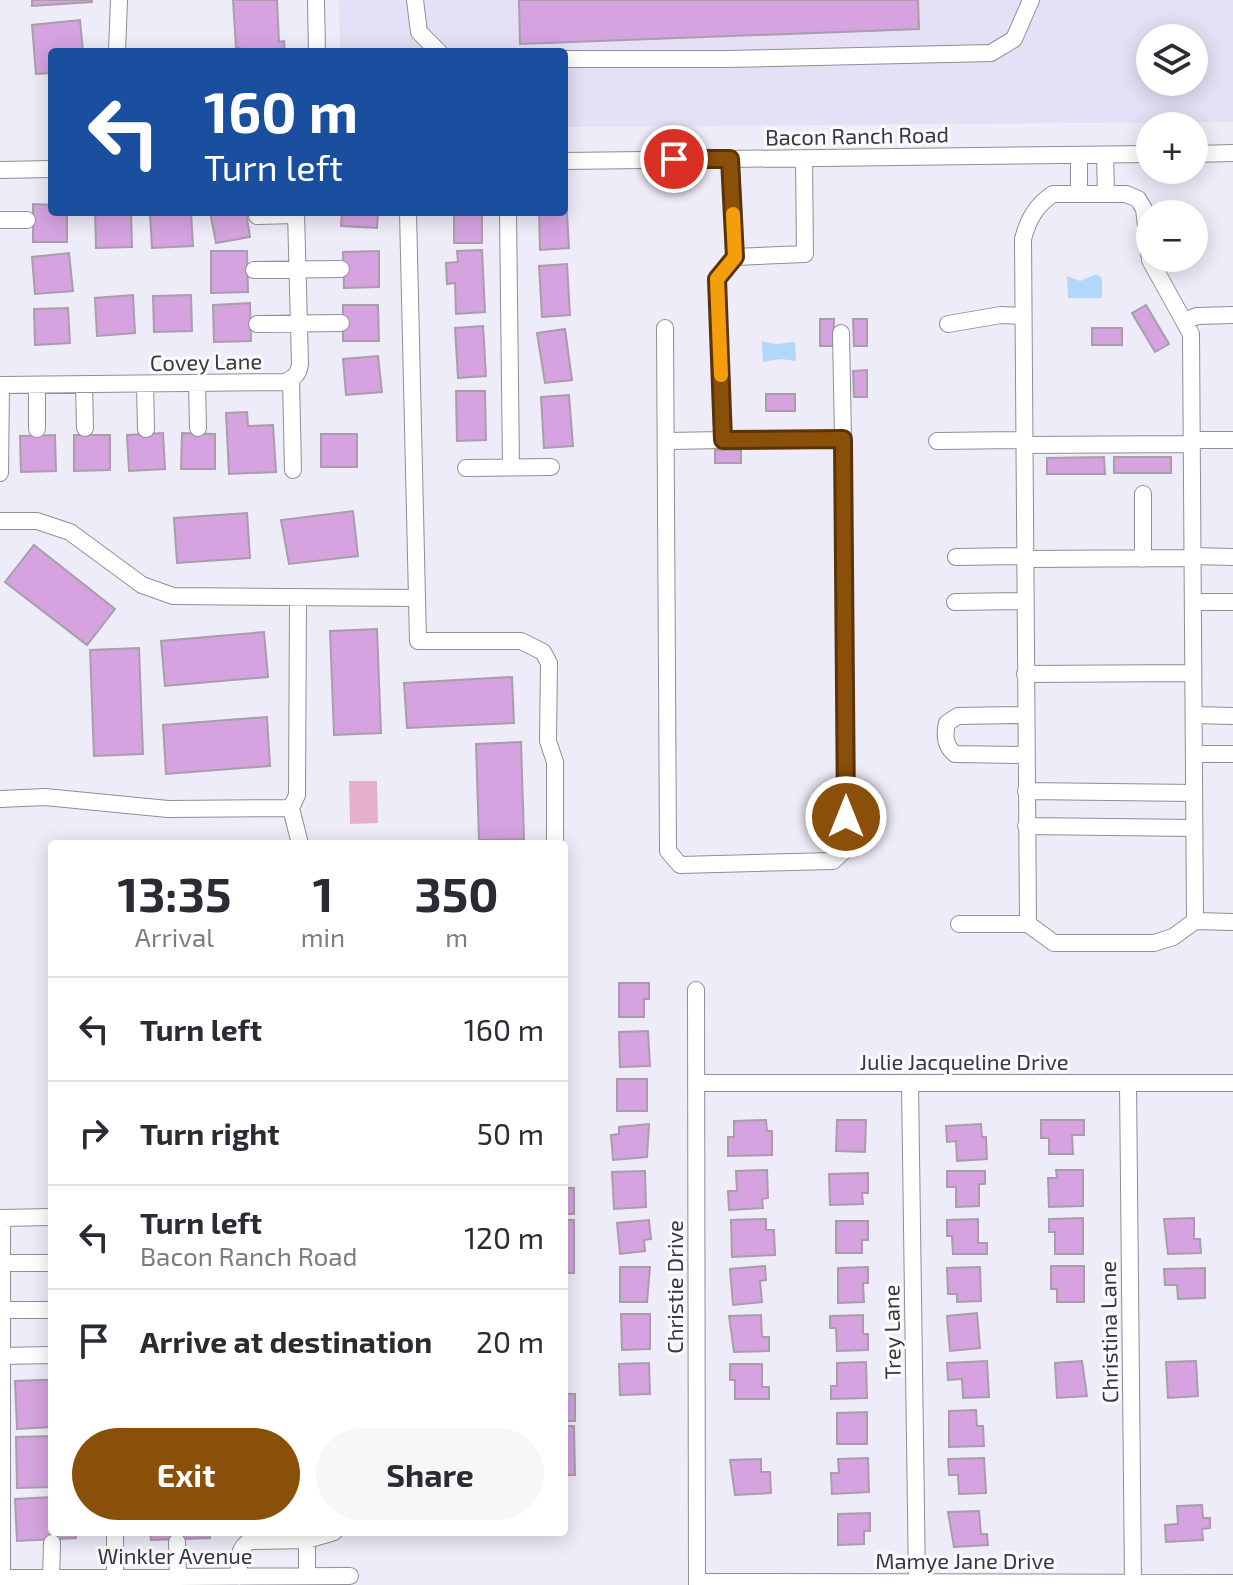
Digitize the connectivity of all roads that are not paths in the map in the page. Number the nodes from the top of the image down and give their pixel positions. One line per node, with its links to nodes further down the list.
1 (119, 0): 5 (street)
2 (316, 0): 6 (street)
3 (415, 0): 7 (street)
4 (1031, 0): 8 (street)
5 (117, 48)
6 (317, 48)
7 (435, 48)
8 (568, 59)
9 (1233, 153): 11 (street)
10 (1136, 154): 13 (street, Bacon Ranch Road)
11 (1208, 154)
12 (1079, 155): 13 (street, Bacon Ranch Road); 14 (street, Bacon Ranch Road); 19 (street)
13 (1105, 155): 20 (street)
14 (804, 158): 15 (street, Bacon Ranch Road); 26 (street)
15 (730, 159): 16 (street, Bacon Ranch Road); 26 (street)
16 (568, 161)
17 (48, 169): 18 (street)
18 (0, 170)
19 (1079, 194): 20 (street); 31 (street)
20 (1106, 194): 32 (street)
21 (296, 216): 29 (street, Covey Lane)
22 (408, 216): 69 (street)
23 (508, 216): 56 (street)
24 (0, 220): 25 (street)
25 (27, 220)
26 (735, 257): 50 (street)
27 (341, 269): 29 (street)
28 (254, 270): 29 (street)
29 (298, 270): 33 (street, Covey Lane)
30 (1233, 315): 32 (street)
31 (1023, 316): 36 (street); 55 (street)
32 (1184, 321): 54 (street)
33 (299, 323): 34 (street); 35 (street); 39 (street, Covey Lane)
34 (341, 323)
35 (257, 324)
36 (948, 324)
37 (665, 328): 52 (street)
38 (841, 333): 49 (street)
39 (291, 379): 40 (street, Covey Lane); 59 (street)
40 (197, 383): 41 (street, Covey Lane); 46 (street)
41 (145, 384): 42 (street, Covey Lane); 48 (street)
42 (84, 385): 44 (street, Covey Lane); 45 (street)
43 (1, 386): 44 (street, Covey Lane); 60 (street)
44 (37, 386): 47 (street)
45 (85, 428)
46 (198, 428)
47 (37, 429)
48 (146, 429)
49 (843, 439): 50 (street); 52 (street)
50 (723, 440): 52 (street)
51 (1233, 440): 54 (street)
52 (668, 441)
53 (937, 441): 55 (street)
54 (1192, 442): 55 (street); 64 (street)
55 (1024, 443): 66 (street)
56 (511, 467): 57 (street); 58 (street)
57 (551, 467)
58 (466, 468)
59 (293, 470)
60 (0, 473)
61 (1143, 494): 67 (street)
62 (0, 521): 68 (street)
63 (956, 557): 66 (street)
64 (1193, 557): 65 (street); 67 (street); 72 (street)
65 (1233, 557)
66 (1024, 558): 67 (street); 70 (street)
67 (1143, 559)
68 (298, 598): 69 (street); 85 (street)
69 (417, 598): 89 (street)
70 (1025, 601): 71 (street); 75 (street)
71 (955, 602)
72 (1193, 602): 73 (street); 74 (street)
73 (1233, 602)
74 (1193, 673): 75 (street); 77 (street)
75 (1025, 674): 76 (street)
76 (1025, 715): 81 (street); 81 (street)
77 (1194, 715): 78 (street); 79 (street)
78 (1233, 716)
79 (1194, 754): 80 (street); 83 (street)
80 (1233, 754)
81 (1026, 755): 82 (street)
82 (1026, 791): 83 (street); 86 (street)
83 (1194, 793): 87 (street)
84 (0, 799): 85 (street)
85 (291, 808): 88 (street)
86 (1026, 826): 87 (street); 93 (street)
87 (1194, 828): 90 (street)
88 (299, 840)
89 (555, 840)
90 (1195, 921): 91 (street); 93 (street)
91 (1233, 922)
92 (959, 924): 93 (street)
93 (1028, 924)
94 (696, 990): 95 (street, Christie Drive)
95 (696, 1083): 96 (street, Julie Jacqueline Drive); 123 (street, Christie Drive)
96 (910, 1083): 97 (street, Julie Jacqueline Drive); 121 (street, Trey Lane)
97 (1128, 1083): 98 (street, Julie Jacqueline Drive); 122 (street, Christina Lane)
98 (1233, 1083)
99 (48, 1217): 100 (street)
100 (1, 1218): 101 (street)
101 (1, 1263): 102 (street); 103 (street)
102 (48, 1263)
103 (2, 1310): 104 (street); 106 (street)
104 (48, 1310)
105 (48, 1355): 106 (street)
106 (1, 1356): 107 (street)
107 (1, 1421): 108 (street)
108 (1, 1530): 117 (street)
109 (115, 1536): 119 (street)
110 (297, 1536): 116 (street)
111 (306, 1536): 114 (street)
112 (177, 1542): 120 (street)
113 (52, 1543): 118 (street)
114 (307, 1576): 115 (street, Winkler Avenue); 116 (street, Winkler Avenue)
115 (350, 1576)
116 (239, 1577): 120 (street, Winkler Avenue)
117 (1, 1578): 118 (street, Winkler Avenue)
118 (51, 1578): 119 (street, Winkler Avenue)
119 (115, 1578): 120 (street, Winkler Avenue)
120 (178, 1578)
121 (917, 1582): 122 (street, Mamye Jane Drive); 123 (street, Mamye Jane Drive)
122 (1133, 1582): 124 (street, Mamye Jane Drive)
123 (697, 1583)
124 (1233, 1583)

